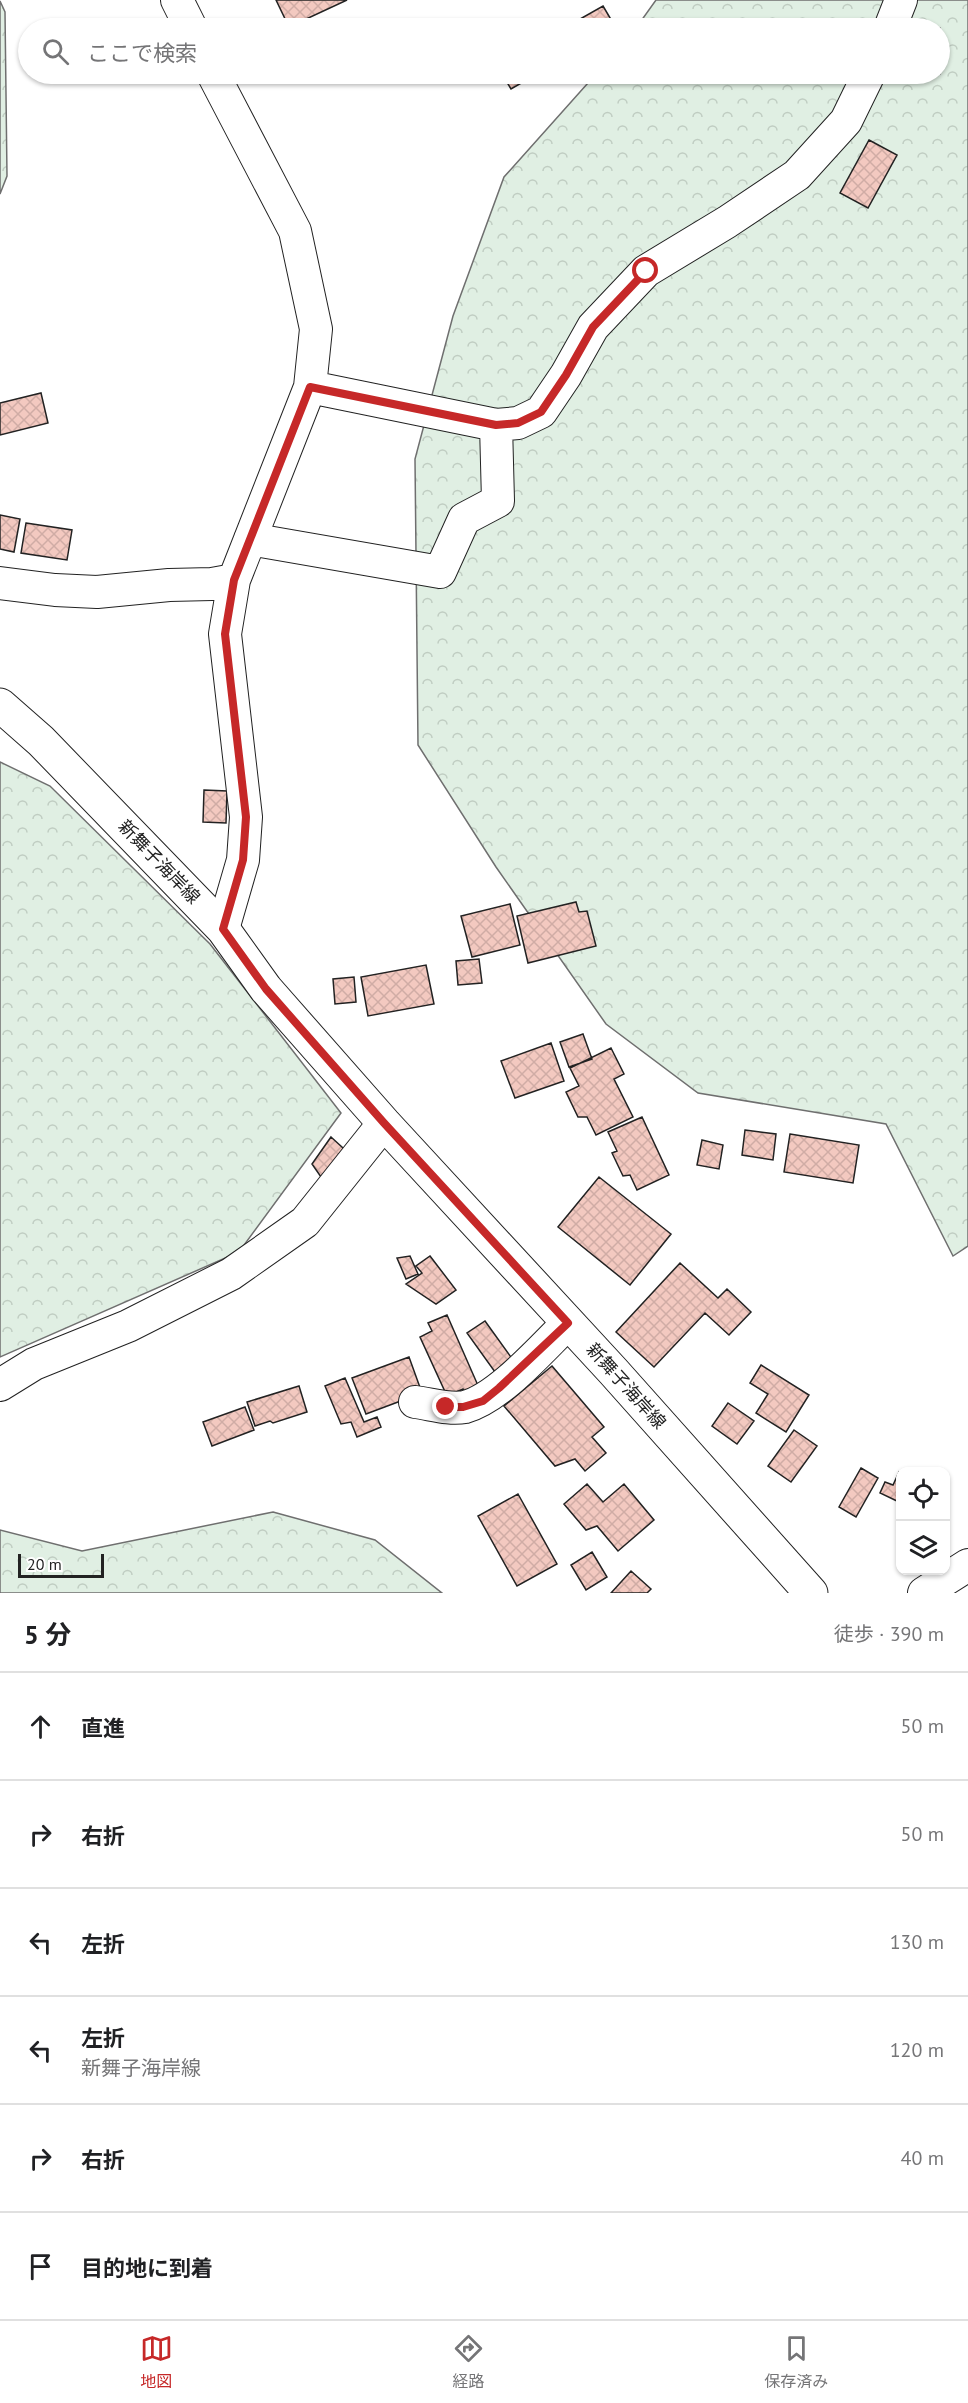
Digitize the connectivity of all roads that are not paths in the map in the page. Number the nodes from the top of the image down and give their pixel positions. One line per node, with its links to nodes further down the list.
1 (177, 0): 3 (street)
2 (901, 0): 4 (street)
3 (186, 18)
4 (894, 18)
5 (218, 84): 7 (street)
6 (864, 84): 8 (street)
7 (310, 387): 8 (street); 9 (street)
8 (496, 425): 9 (street)
9 (250, 539): 10 (street)
10 (234, 580): 11 (street); 13 (street)
11 (0, 583)
12 (0, 705): 13 (main road, 新舞子海岸線)
13 (223, 929): 14 (main road, 新舞子海岸線)
14 (384, 1123): 15 (main road, 新舞子海岸線); 16 (street)
15 (568, 1323): 17 (street); 19 (main road, 新舞子海岸線)
16 (0, 1385)
17 (415, 1402)
18 (968, 1565): 20 (street)
19 (811, 1593)
20 (924, 1593)

